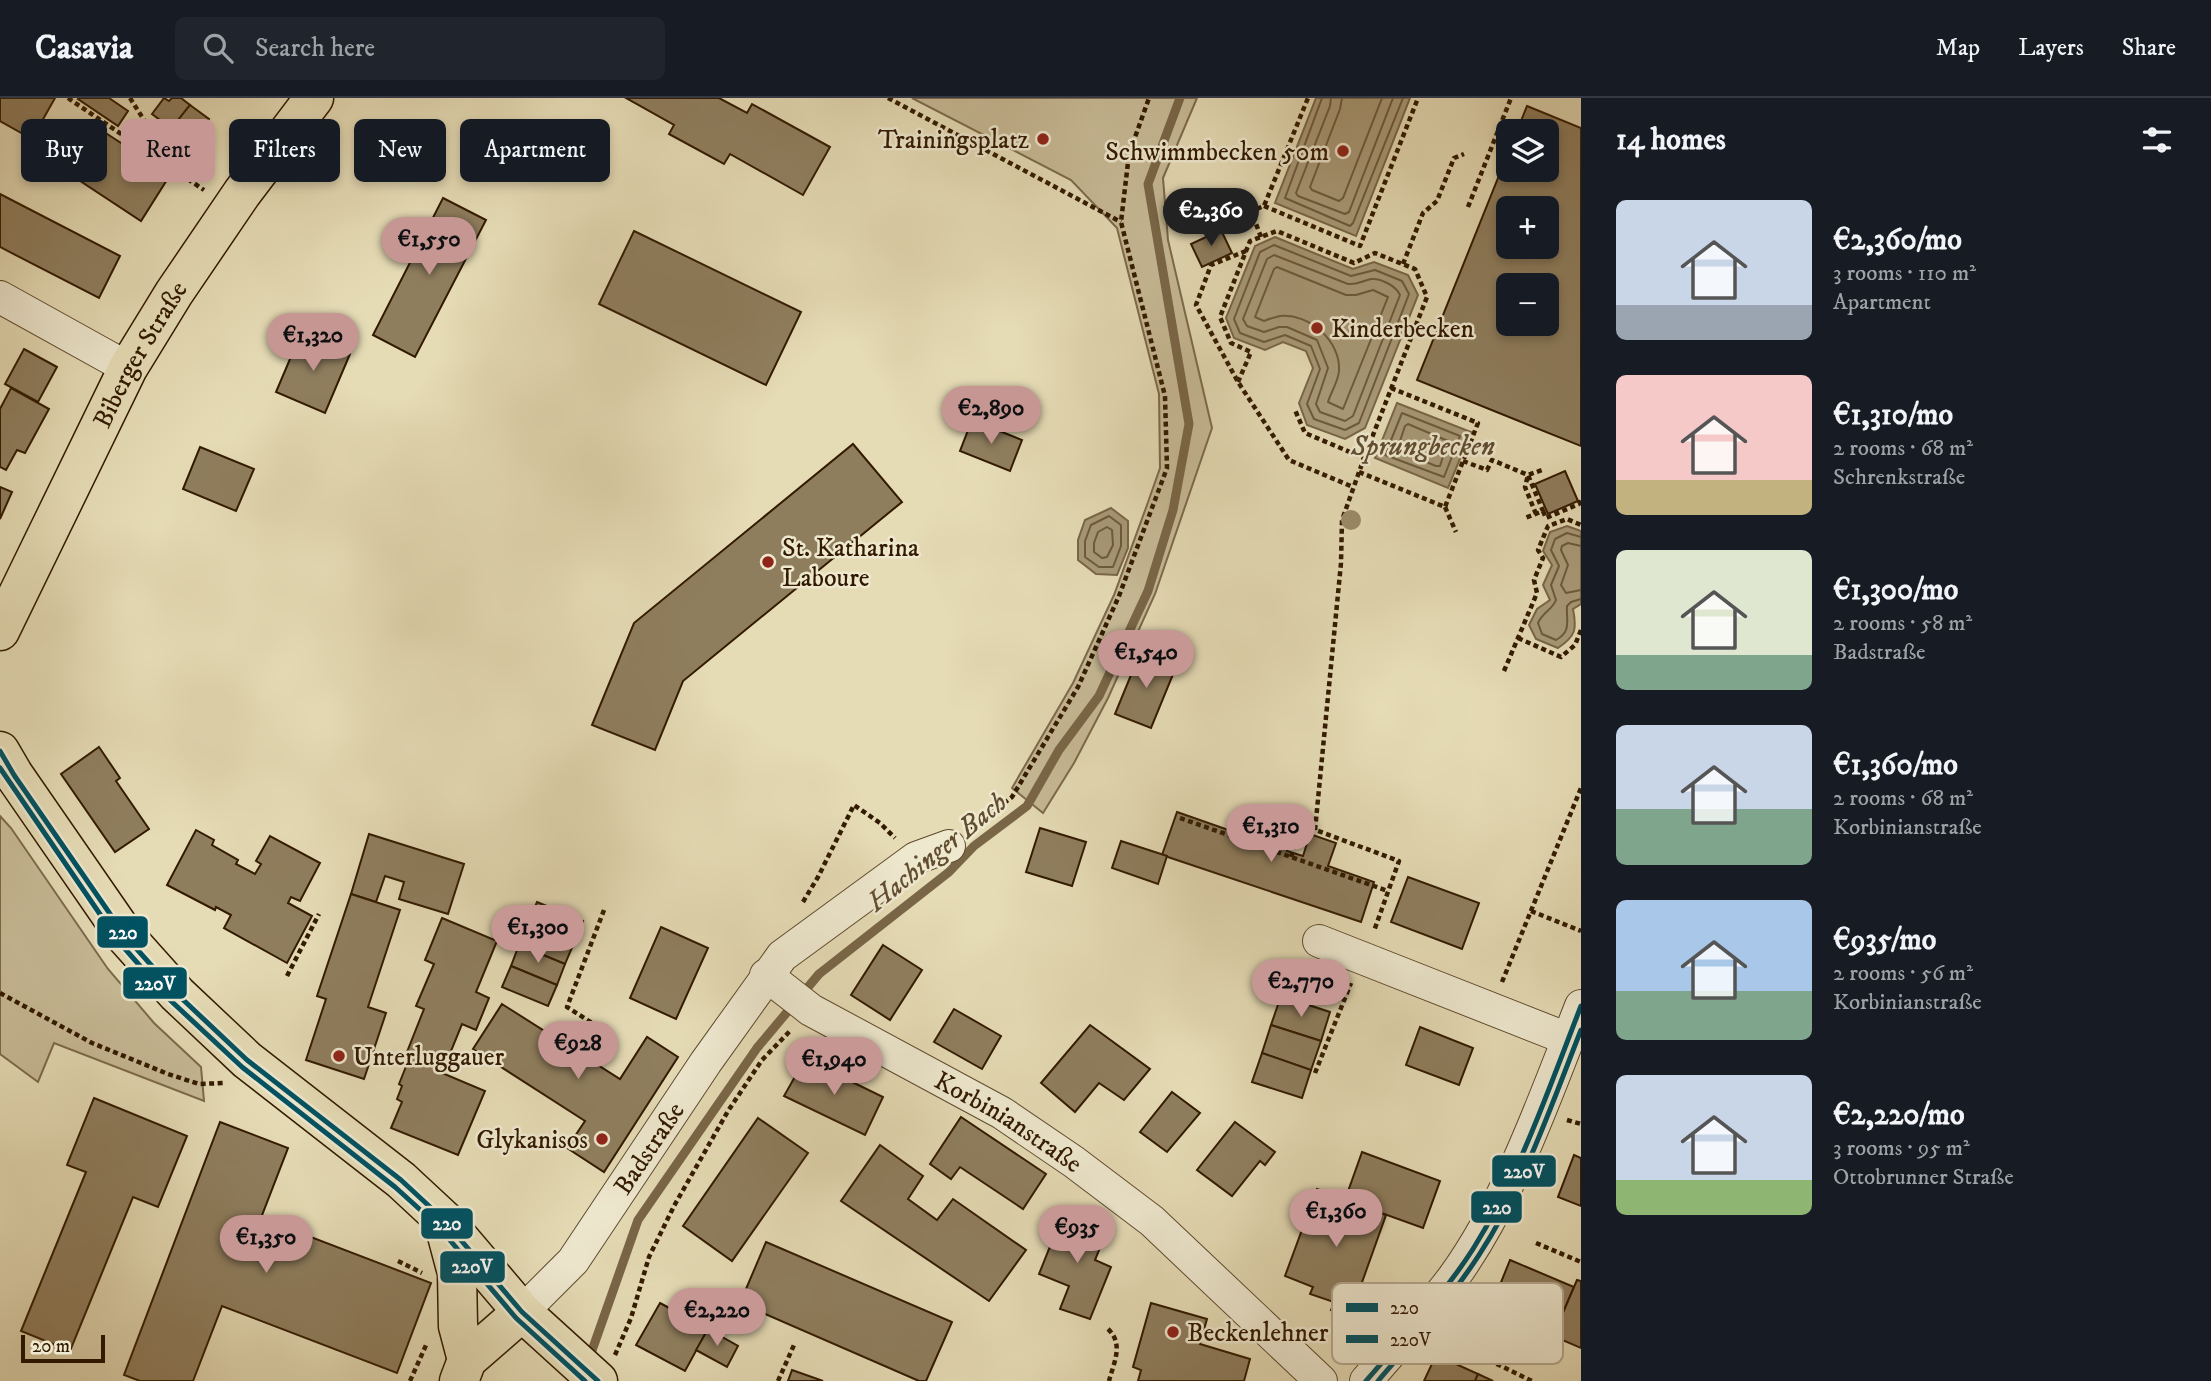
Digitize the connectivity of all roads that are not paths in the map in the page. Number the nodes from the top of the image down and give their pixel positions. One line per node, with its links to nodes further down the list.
1 (314, 98): 3 (main road, Biberger Straße)
2 (0, 297): 3 (street)
3 (128, 368): 4 (main road, Biberger Straße)
4 (0, 631)
5 (0, 751): 10 (main road)
6 (949, 846): 8 (street, Badstraße)
7 (1319, 941): 9 (street)
8 (774, 981): 12 (street, Badstraße); 16 (street, Korbinianstraße)
9 (1577, 1020): 11 (street)
10 (443, 1219): 12 (main road); 15 (main road)
11 (1449, 1283)
12 (522, 1312): 14 (main road); 15 (main road)
13 (1380, 1364): 17 (street)
14 (596, 1370)
15 (463, 1371)
16 (1321, 1381)
17 (1366, 1381)

